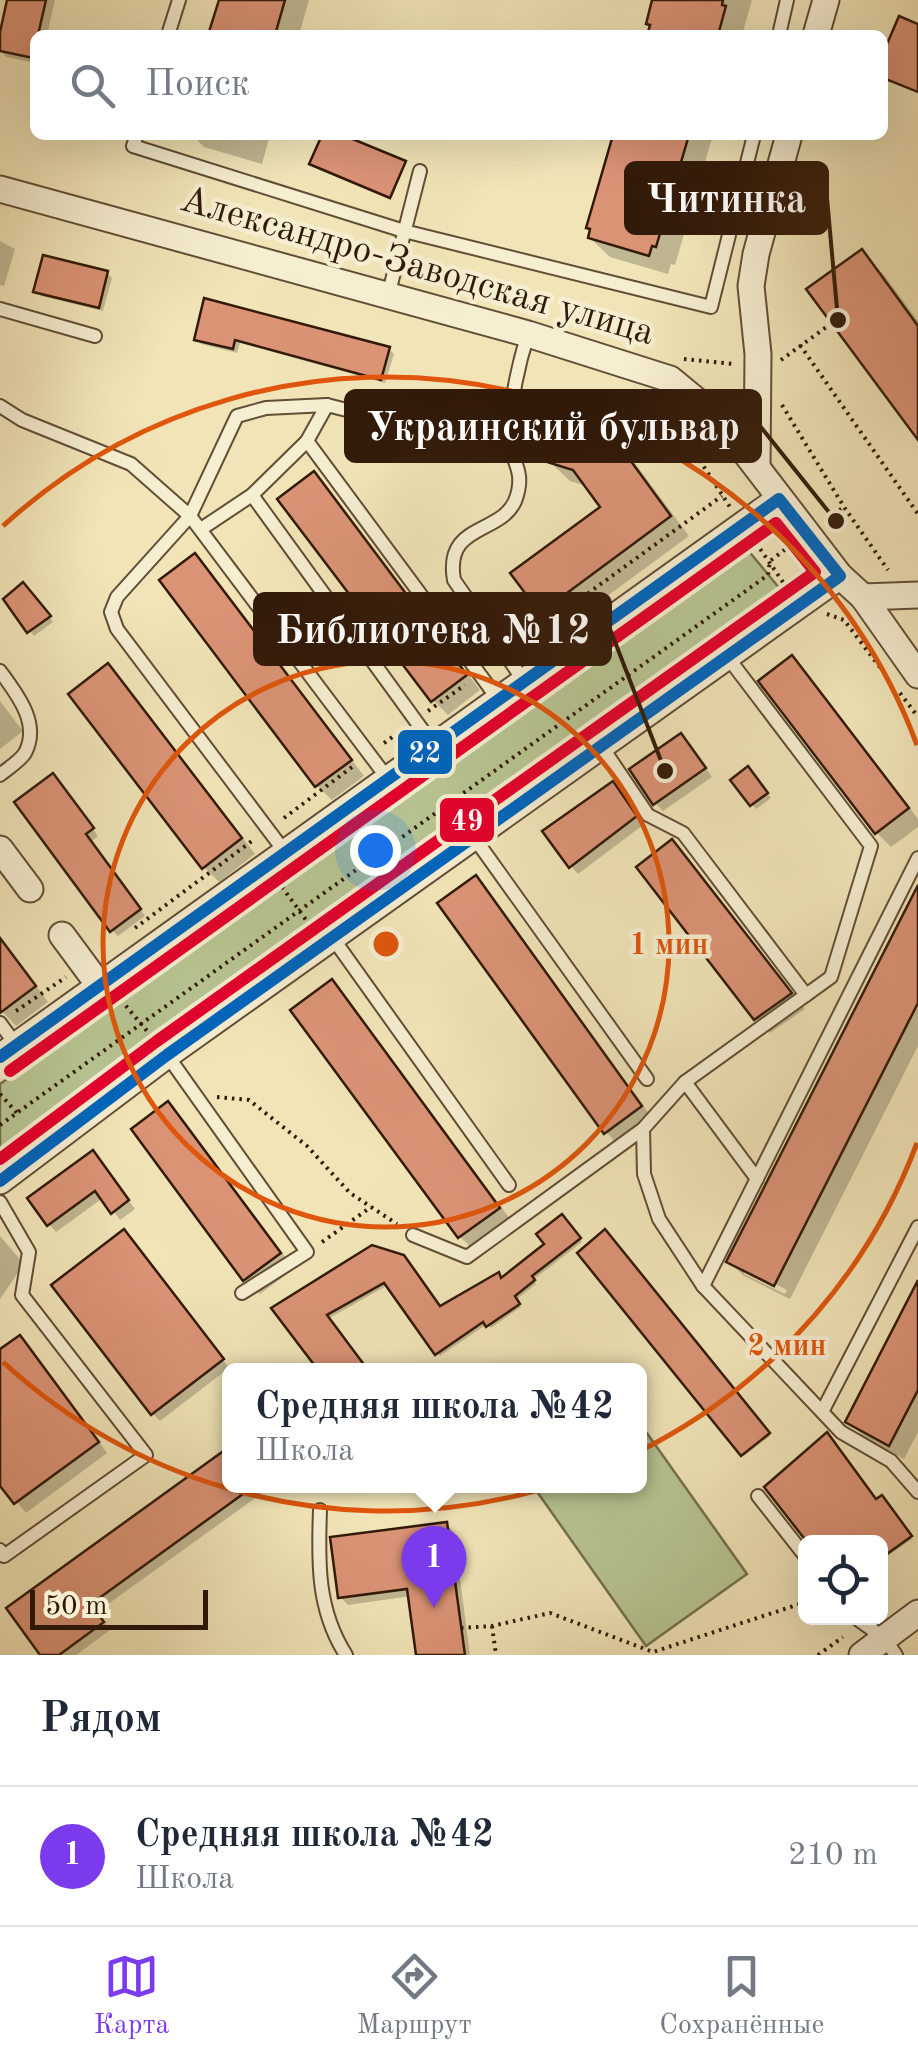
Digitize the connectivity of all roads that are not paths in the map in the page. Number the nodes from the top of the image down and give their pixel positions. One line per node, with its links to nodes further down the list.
1 (179, 0): 4 (lane)
2 (788, 0): 5 (lane)
3 (826, 0): 6 (street)
4 (170, 30)
5 (780, 30)
6 (817, 30)
7 (135, 140): 12 (lane)
8 (753, 140): 12 (lane)
9 (788, 140): 21 (street)
10 (420, 171): 12 (lane)
11 (0, 189): 13 (street, Александро-Заводская улица)
12 (404, 231): 13 (lane)
13 (388, 296): 15 (street, Александро-Заводская улица)
14 (0, 310): 16 (lane)
15 (528, 334): 19 (lane); 21 (street, Александро-Заводская улица)
16 (95, 336)
17 (327, 405): 19 (lane); 20 (lane); 24 (lane)
18 (0, 406): 24 (lane)
19 (508, 438): 32 (lane)
20 (307, 441): 22 (lane); 33 (lane)
21 (757, 467): 23 (street, Александро-Заводская улица)
22 (252, 495): 25 (lane); 35 (lane)
23 (779, 499): 26 (street, Александро-Заводская улица); 32 (street)
24 (190, 516): 25 (lane); 41 (lane)
25 (201, 529): 37 (lane)
26 (840, 576): 28 (street, Александро-Заводская улица); 29 (street)
27 (907, 596): 28 (street)
28 (863, 597): 31 (street, Александро-Заводская улица)
29 (726, 655): 34 (street); 46 (lane)
30 (0, 670): 36 (lane)
31 (918, 676)
32 (524, 681): 33 (street)
33 (498, 700): 35 (street)
34 (600, 744): 38 (street); 46 (lane)
35 (434, 746): 37 (street)
36 (0, 775)
37 (388, 779): 41 (street)
38 (473, 836): 44 (street); 50 (lane)
39 (0, 849): 42 (street)
40 (918, 858): 53 (lane)
41 (276, 859): 45 (street)
42 (30, 889)
43 (62, 935): 45 (street)
44 (328, 940): 49 (street); 55 (lane)
45 (102, 983): 48 (street)
46 (806, 995): 51 (lane)
47 (0, 1023): 48 (lane)
48 (8, 1051)
49 (167, 1055): 54 (street); 60 (lane)
50 (647, 1079)
51 (685, 1082): 52 (lane); 53 (lane)
52 (643, 1129): 58 (lane); 59 (lane)
53 (757, 1179): 59 (lane)
54 (0, 1181)
55 (509, 1185)
56 (0, 1202): 66 (lane)
57 (918, 1227): 61 (lane)
58 (414, 1234)
59 (703, 1286): 61 (lane)
60 (242, 1292)
61 (823, 1410): 62 (lane)
62 (918, 1492)
63 (758, 1496): 65 (lane)
64 (320, 1510): 70 (lane)
65 (798, 1546)
66 (0, 1550)
67 (918, 1613): 69 (street)
68 (864, 1625): 69 (lane)
69 (890, 1647): 71 (street)
70 (346, 1655)
71 (862, 1655)

